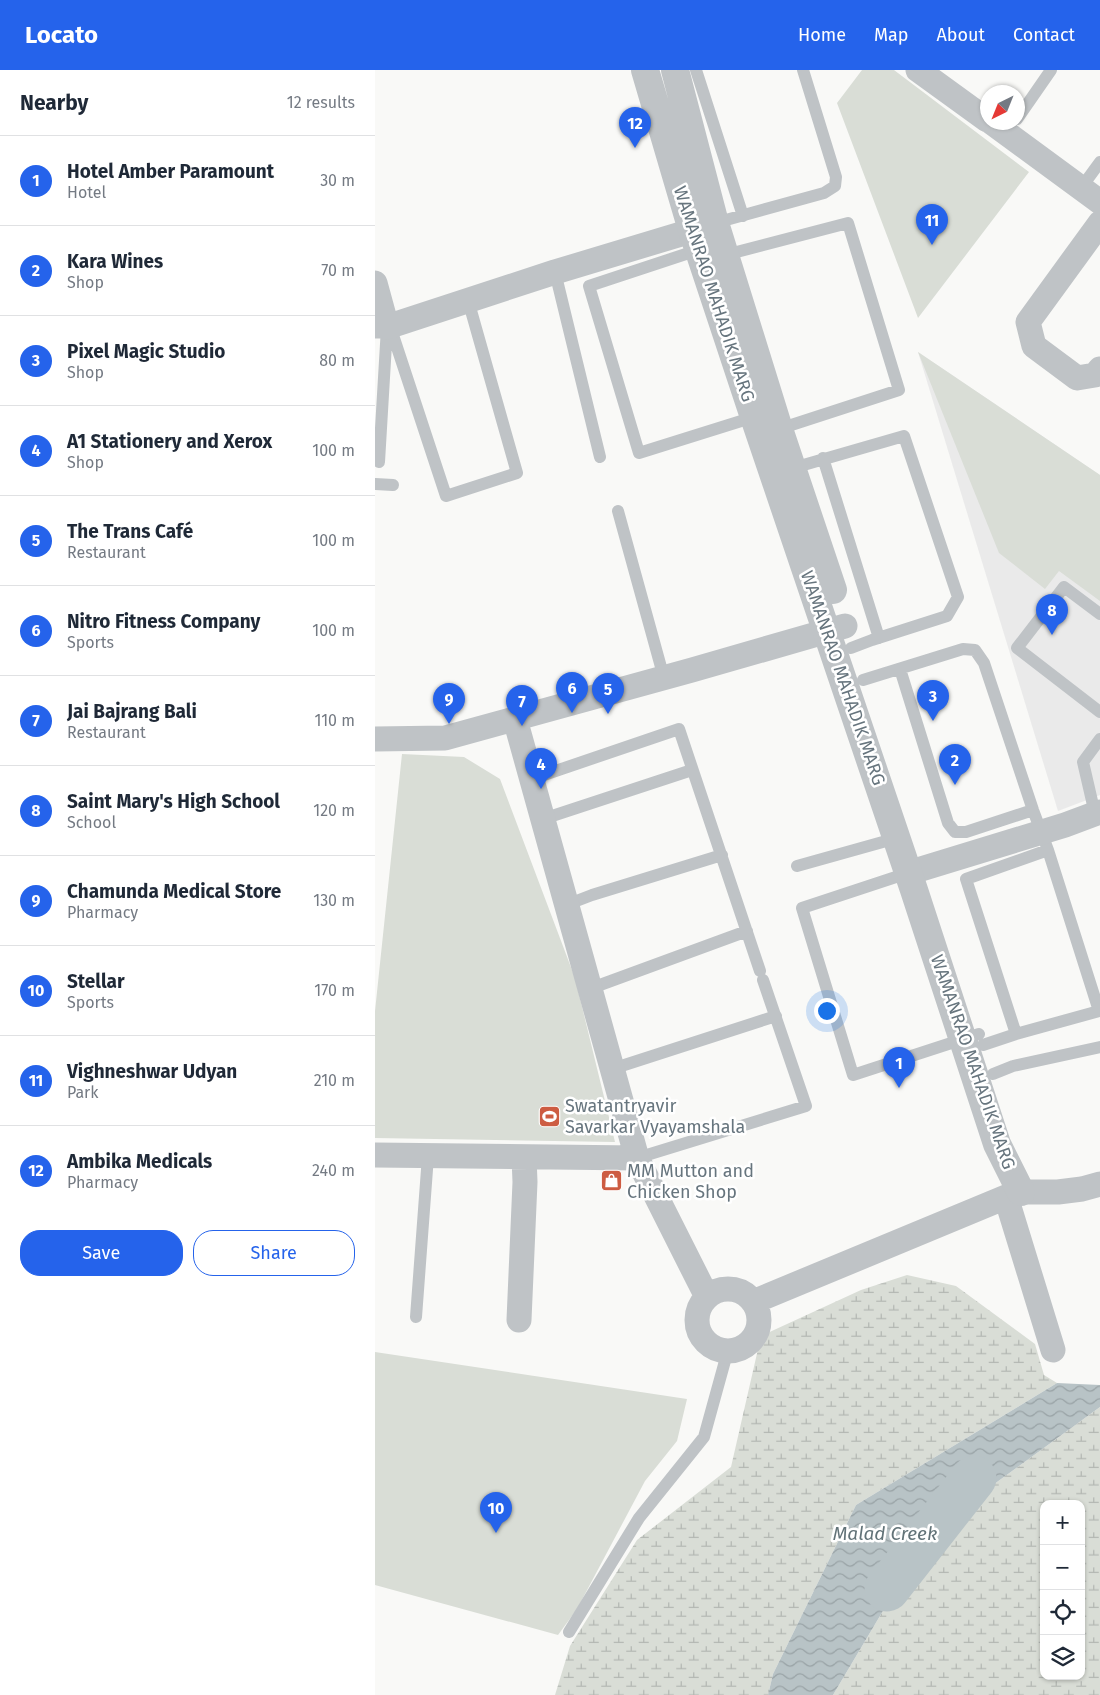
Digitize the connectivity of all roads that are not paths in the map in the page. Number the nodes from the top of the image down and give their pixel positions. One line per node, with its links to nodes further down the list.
1 (645, 70): 14 (street, WAMANRAO MAHADIK MARG)
2 (675, 70): 14 (street, WAMANRAO MAHADIK MARG)
3 (696, 70): 12 (lane)
4 (803, 70): 12 (lane)
5 (1051, 70): 7 (lane)
6 (928, 73): 8 (street)
7 (1025, 100)
8 (980, 108)
9 (1011, 130): 11 (street)
10 (1100, 162): 11 (lane)
11 (1091, 195)
12 (743, 216): 14 (lane)
13 (1100, 223): 20 (street)
14 (702, 235): 15 (street, WAMANRAO MAHADIK MARG); 16 (street); 21 (street, WAMANRAO MAHADIK MARG); 21 (lane)
15 (725, 255): 22 (street, WAMANRAO MAHADIK MARG); 22 (lane)
16 (555, 272): 18 (street); 23 (lane)
17 (375, 283): 19 (street)
18 (469, 300): 19 (street); 19 (lane)
19 (384, 326): 25 (lane)
20 (1100, 369)
21 (754, 418): 31 (street, WAMANRAO MAHADIK MARG)
22 (779, 428): 26 (street, WAMANRAO MAHADIK MARG)
23 (600, 457)
24 (823, 458): 26 (lane); 32 (lane); 32 (lane)
25 (379, 462)
26 (793, 468): 31 (street, WAMANRAO MAHADIK MARG)
27 (375, 484): 28 (lane)
28 (393, 485)
29 (618, 511): 34 (lane)
30 (1100, 614): 36 (lane)
31 (841, 635): 32 (lane); 34 (street); 35 (street, WAMANRAO MAHADIK MARG); 45 (street, WAMANRAO MAHADIK MARG)
32 (879, 638)
33 (900, 669): 35 (lane); 44 (lane); 44 (lane)
34 (664, 678): 37 (street)
35 (863, 680): 48 (street, WAMANRAO MAHADIK MARG)
36 (1100, 712)
37 (515, 719): 38 (street); 41 (street)
38 (375, 739)
39 (1100, 739): 42 (lane)
40 (692, 770): 41 (lane); 43 (lane); 46 (lane)
41 (532, 779): 43 (street)
42 (1098, 813): 44 (street)
43 (543, 819): 49 (street)
44 (1041, 830): 48 (street); 53 (lane); 53 (lane)
45 (897, 838): 47 (lane); 48 (street, WAMANRAO MAHADIK MARG)
46 (722, 856): 49 (lane); 50 (lane)
47 (797, 866)
48 (916, 870): 54 (street, WAMANRAO MAHADIK MARG); 54 (lane)
49 (566, 905): 51 (street)
50 (747, 931): 51 (lane); 52 (lane)
51 (589, 989): 56 (street)
52 (775, 1016): 56 (lane); 61 (lane)
53 (1016, 1034): 54 (lane)
54 (975, 1040): 57 (street, WAMANRAO MAHADIK MARG); 63 (street, WAMANRAO MAHADIK MARG)
55 (1100, 1047): 57 (lane)
56 (612, 1069): 61 (street)
57 (993, 1074): 63 (street, WAMANRAO MAHADIK MARG)
58 (375, 1155): 59 (street)
59 (428, 1156): 60 (street); 66 (lane)
60 (524, 1157): 61 (street); 67 (street)
61 (637, 1158): 64 (street)
62 (1100, 1184): 63 (street)
63 (1013, 1194): 65 (street); 69 (street)
64 (707, 1297): 65 (street); 68 (street)
65 (753, 1302): 68 (street)
66 (416, 1317)
67 (519, 1320)
68 (728, 1350): 70 (lane)
69 (1053, 1350)
70 (569, 1632)

